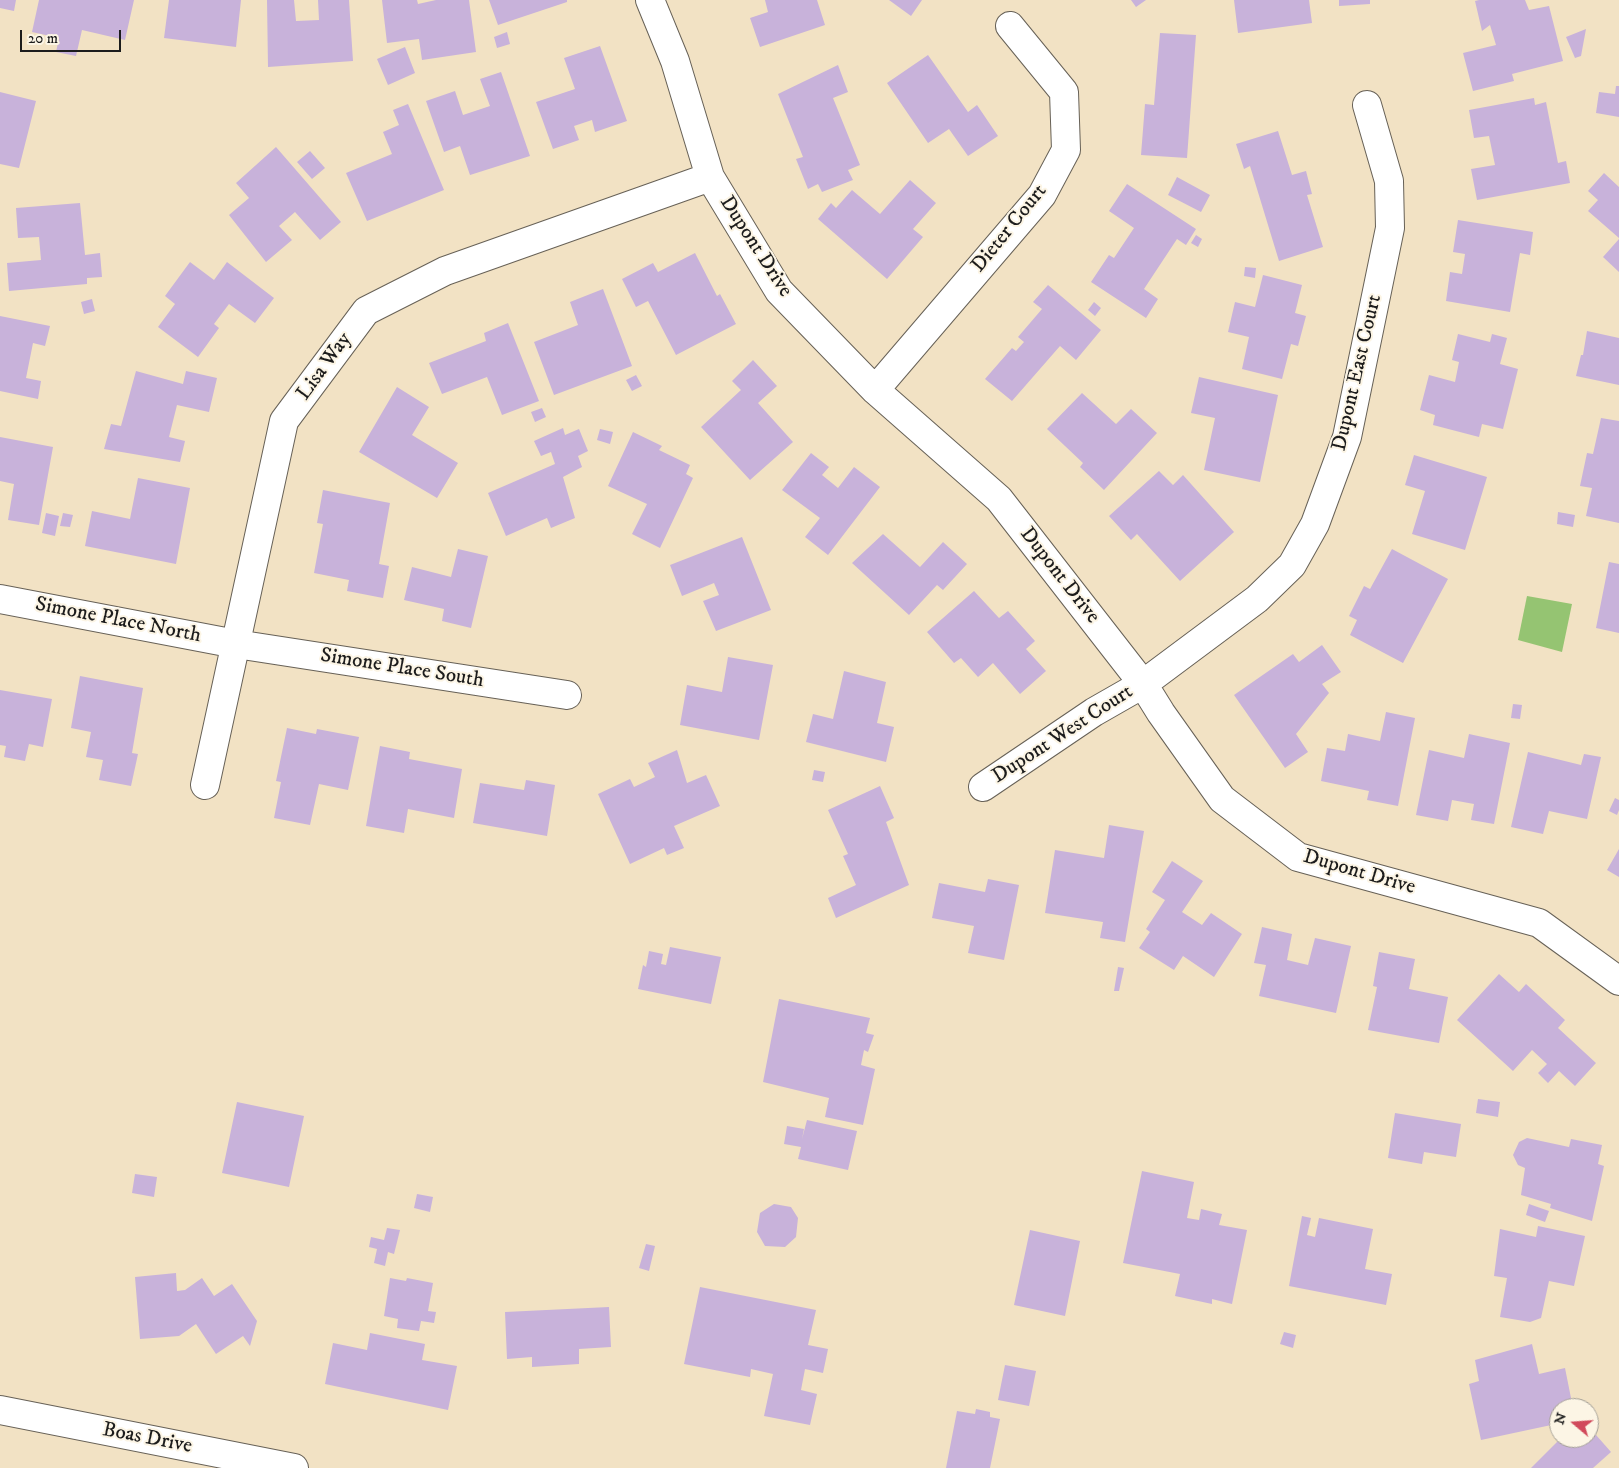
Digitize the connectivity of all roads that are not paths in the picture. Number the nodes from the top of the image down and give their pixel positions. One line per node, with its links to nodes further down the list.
1 (650, 0): 4 (street, Dupont Drive)
2 (1010, 26): 5 (street, Dieter Court)
3 (1367, 105): 8 (street, Dupont East Court)
4 (710, 177): 5 (street, Dupont Drive); 7 (street, Lisa Way)
5 (875, 390): 8 (street, Dupont Drive)
6 (0, 598): 7 (street, Simone Place North)
7 (236, 644): 9 (street, Simone Place South); 10 (street, Lisa Way)
8 (1143, 684): 11 (street, Dupont West Court); 12 (street, Dupont Drive)
9 (567, 695)
10 (205, 785)
11 (983, 787)
12 (1619, 981)
13 (0, 1410): 14 (street, Boas Drive)
14 (294, 1468)

